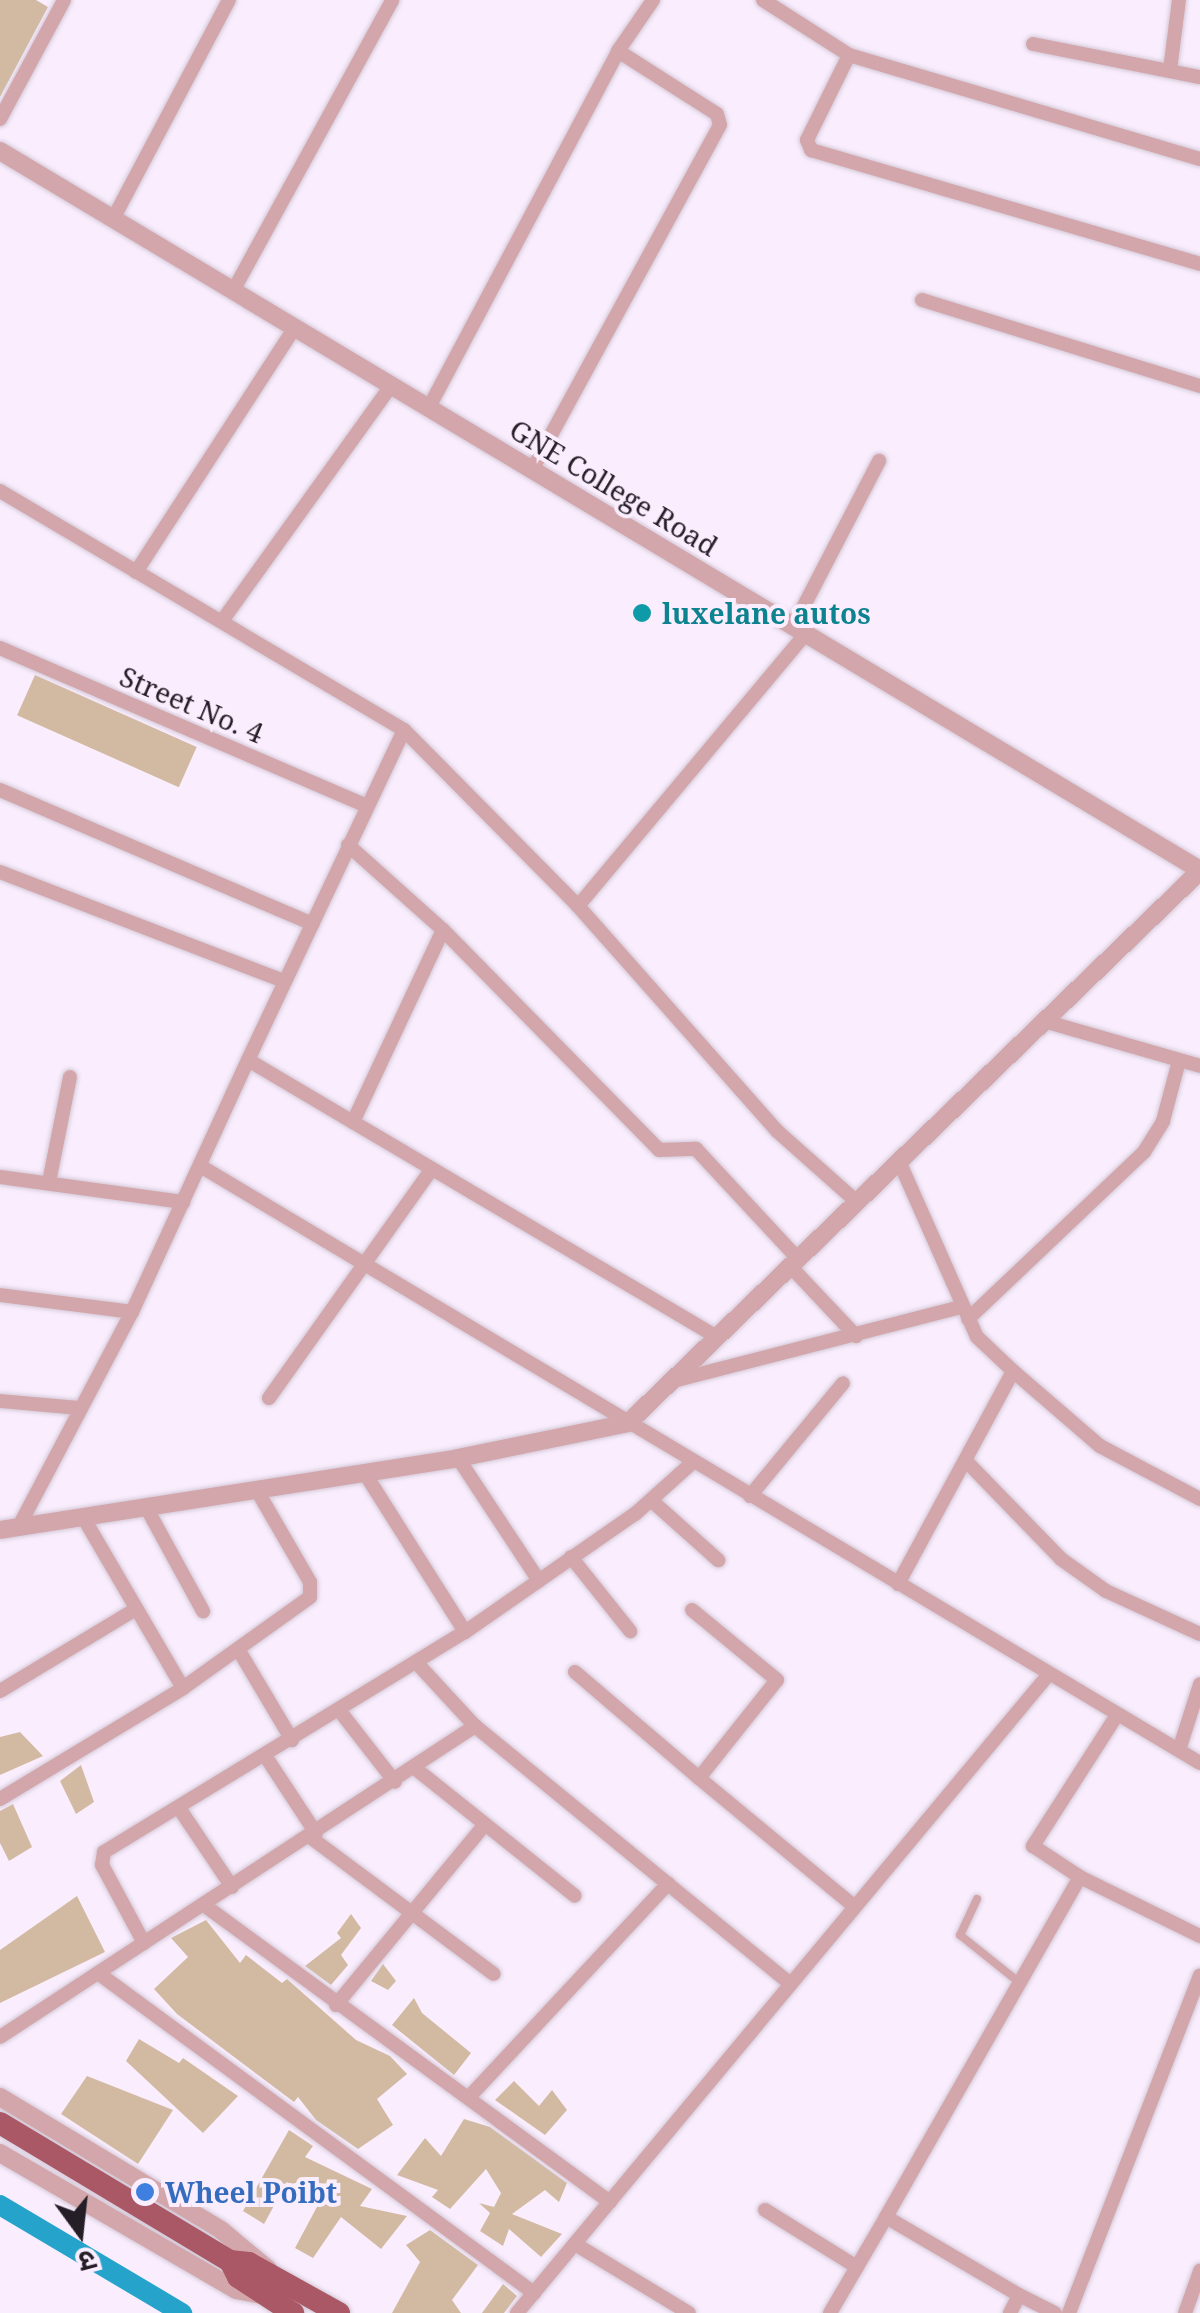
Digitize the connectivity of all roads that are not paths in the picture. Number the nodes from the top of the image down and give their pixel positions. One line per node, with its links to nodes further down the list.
1 (64, 0): 12 (street)
2 (229, 0): 15 (street)
3 (392, 0): 17 (street)
4 (653, 0): 8 (street)
5 (763, 0): 9 (street)
6 (1179, 0): 10 (street)
7 (1033, 44): 10 (street)
8 (618, 52): 22 (street); 24 (street)
9 (849, 55): 14 (street); 16 (street)
10 (1170, 70): 11 (street)
11 (1200, 77)
12 (0, 119)
13 (0, 151): 15 (street, GNE College Road)
14 (1200, 159)
15 (113, 219): 17 (street, GNE College Road)
16 (1200, 264)
17 (233, 291): 19 (street, GNE College Road)
18 (922, 300): 20 (street)
19 (294, 330): 21 (street, GNE College Road); 26 (street)
20 (1200, 386)
21 (390, 388): 22 (street, GNE College Road); 27 (street)
22 (428, 409): 24 (street, GNE College Road)
23 (879, 461): 28 (street)
24 (531, 470): 28 (street, GNE College Road)
25 (0, 491): 26 (street)
26 (136, 572): 27 (street)
27 (222, 621): 30 (street)
28 (801, 629): 34 (street, GNE College Road); 36 (street)
29 (0, 648): 32 (street, Street No. 4)
30 (404, 730): 32 (street); 36 (street)
31 (0, 790): 37 (street)
32 (365, 805): 33 (street)
33 (348, 845): 37 (street); 38 (street)
34 (1200, 871): 40 (street)
35 (0, 872): 39 (street)
36 (578, 906): 52 (street)
37 (312, 924): 39 (street)
38 (443, 930): 45 (street); 54 (street)
39 (284, 981): 41 (street)
40 (1046, 1022): 42 (street); 46 (street)
41 (248, 1060): 45 (street); 47 (street)
42 (1178, 1060): 43 (street); 57 (street)
43 (1200, 1066)
44 (70, 1076): 50 (street)
45 (353, 1122): 48 (street)
46 (900, 1163): 52 (street); 57 (street)
47 (202, 1167): 51 (street); 53 (street)
48 (432, 1169): 53 (street); 59 (street)
49 (0, 1177): 50 (street)
50 (49, 1182): 51 (street)
51 (183, 1202): 56 (street)
52 (858, 1202): 54 (street)
53 (360, 1263): 63 (street); 66 (street)
54 (795, 1264): 58 (street); 59 (street)
55 (0, 1294): 56 (street)
56 (132, 1312): 65 (street)
57 (965, 1313): 58 (street); 60 (street)
58 (856, 1336): 61 (street)
59 (717, 1337): 61 (street)
60 (1013, 1371): 69 (street); 73 (street)
61 (673, 1381): 66 (street)
62 (843, 1383): 72 (street)
63 (269, 1398)
64 (0, 1401): 65 (street)
65 (78, 1408): 77 (street)
66 (628, 1424): 67 (street); 68 (street)
67 (458, 1458): 70 (street); 80 (street)
68 (693, 1462): 72 (street); 74 (street)
69 (968, 1463): 81 (street); 87 (street)
70 (364, 1472): 71 (street); 86 (street)
71 (256, 1489): 75 (street); 88 (street)
72 (750, 1496): 81 (street)
73 (1200, 1499)
74 (652, 1501): 78 (street); 79 (street)
75 (146, 1507): 76 (street); 84 (street)
76 (83, 1516): 77 (street); 82 (street)
77 (9, 1529)
78 (571, 1557): 80 (street); 85 (street)
79 (718, 1560)
80 (539, 1581): 86 (street)
81 (898, 1584): 91 (street)
82 (136, 1609): 93 (street); 94 (street)
83 (692, 1610): 103 (street)
84 (203, 1611)
85 (630, 1630)
86 (465, 1632): 89 (street)
87 (1200, 1634)
88 (238, 1649): 93 (street); 98 (street)
89 (416, 1662): 95 (street); 97 (street)
90 (575, 1672): 103 (street)
91 (1049, 1674): 96 (street); 115 (street)
92 (1200, 1684): 99 (street)
93 (183, 1688): 105 (street)
94 (0, 1691)
95 (339, 1710): 98 (street); 104 (street)
96 (1117, 1715): 99 (street); 109 (street)
97 (475, 1726): 102 (street); 110 (street)
98 (292, 1740): 100 (street)
99 (1179, 1750): 101 (street)
100 (266, 1757): 106 (street); 108 (street)
101 (1200, 1763)
102 (416, 1769): 104 (street); 107 (street)
103 (699, 1778): 115 (street)
104 (395, 1782): 108 (street)
105 (0, 1799)
106 (179, 1808): 111 (street); 118 (street)
107 (485, 1824): 112 (street); 116 (street)
108 (313, 1836): 111 (street); 116 (street)
109 (1080, 1877): 117 (street); 123 (street)
110 (668, 1884): 122 (street); 126 (street)
111 (232, 1887): 114 (street)
112 (575, 1896)
113 (977, 1899): 123 (lane)
114 (204, 1905): 118 (street); 124 (street)
115 (854, 1906): 122 (street)
116 (409, 1912): 120 (street); 124 (street)
117 (1200, 1936)
118 (144, 1943): 119 (street)
119 (98, 1973): 125 (street); 137 (street)
120 (494, 1974)
121 (1200, 1974): 146 (street)
122 (788, 1982): 130 (street)
123 (1020, 1983): 132 (street)
124 (336, 2005): 126 (street)
125 (0, 2037)
126 (471, 2096): 130 (street)
127 (0, 2097): 136 (street)
128 (0, 2123): 136 (highway)
129 (0, 2153): 136 (street)
130 (610, 2202): 133 (street)
131 (766, 2210): 134 (street)
132 (886, 2217): 134 (street); 138 (street)
133 (575, 2244): 137 (street); 143 (street)
134 (856, 2268): 139 (street)
135 (1200, 2271): 147 (street)
136 (268, 2286): 140 (highway); 141 (highway)
137 (534, 2293): 142 (street)
138 (1019, 2295): 144 (street); 145 (street)
139 (836, 2311)
140 (293, 2313)
141 (339, 2313)
142 (517, 2313)
143 (689, 2313)
144 (1010, 2313)
145 (1055, 2313)
146 (1069, 2313)
147 (1185, 2313)

